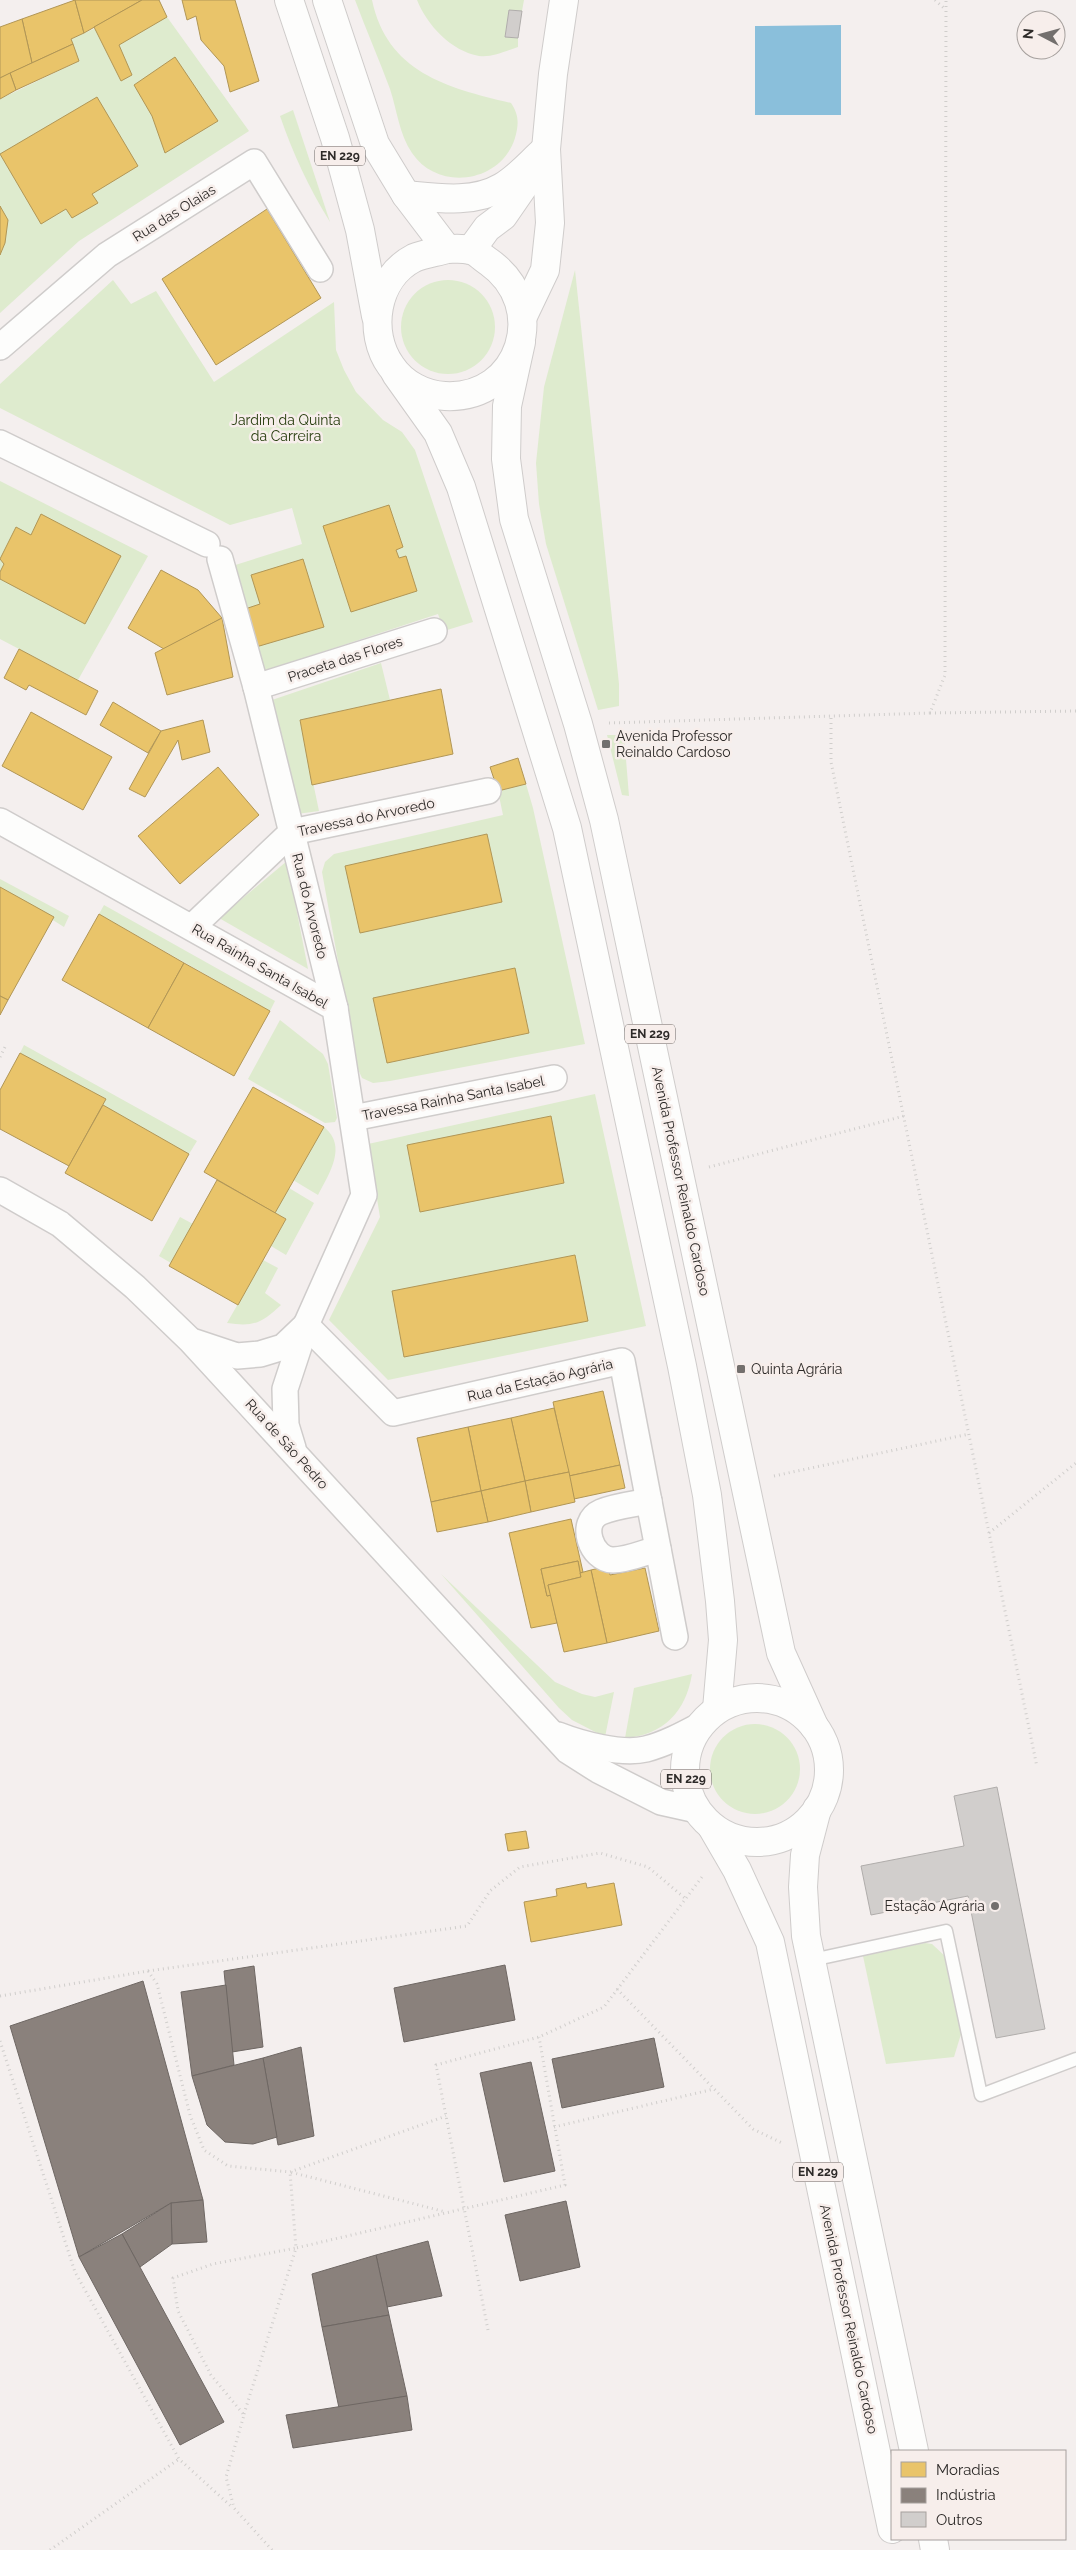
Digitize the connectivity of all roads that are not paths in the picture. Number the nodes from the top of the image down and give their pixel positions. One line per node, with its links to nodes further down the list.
1 (289, 0): 8 (main road, EN 229)
2 (327, 0): 5 (main road, EN 229)
3 (564, 0): 4 (main road)
4 (546, 149): 5 (main road); 6 (main road); 9 (main road)
5 (406, 195): 6 (main road, EN 229)
6 (459, 249): 8 (main road, EN 229); 9 (main road, EN 229)
7 (320, 269): 10 (street, Rua das Olaias)
8 (376, 317): 11 (main road, EN 229)
9 (522, 329): 11 (main road, EN 229); 30 (main road, Avenida Professor Reinaldo Cardoso / EN 229)
10 (0, 347)
11 (396, 374): 29 (main road, EN 229)
12 (0, 443): 14 (street, Rua do Arvoredo)
13 (434, 631): 14 (street, Praceta das Flores)
14 (256, 687): 17 (street, Rua do Arvoredo)
15 (488, 791): 17 (street, Travessa do Arvoredo)
16 (0, 822): 18 (street, Rua Rainha Santa Isabel)
17 (292, 832): 18 (street, Travessa do Arvoredo); 19 (street, Rua do Arvoredo)
18 (192, 927): 19 (street, Rua Rainha Santa Isabel)
19 (335, 1008): 21 (street, Rua Rainha Santa Isabel)
20 (554, 1078): 21 (street, Travessa Rainha Santa Isabel)
21 (352, 1118): 23 (street, Rua Rainha Santa Isabel)
22 (0, 1190): 24 (street, Rua de São Pedro)
23 (306, 1325): 24 (street); 25 (street, Rua Rainha Santa Isabel); 26 (street, Rua da Estação Agrária)
24 (191, 1341): 25 (street, Rua de São Pedro)
25 (295, 1453): 31 (street, Rua de São Pedro)
26 (649, 1500): 27 (street, Rua da Estação Agrária); 27 (street)
27 (658, 1549): 28 (street, Rua da Estação Agrária)
28 (675, 1637)
29 (708, 1717): 30 (main road, EN 229); 31 (street); 33 (main road, EN 229)
30 (814, 1726): 32 (main road, EN 229)
31 (547, 1730): 33 (street, Rua de São Pedro)
32 (817, 1809): 33 (main road, EN 229); 34 (main road, EN 229)
33 (704, 1818): 37 (main road, Avenida Professor Reinaldo Cardoso / EN 229)
34 (812, 1960): 35 (lane); 36 (main road, EN 229)
35 (1076, 2059)
36 (914, 2450)
37 (891, 2524)

